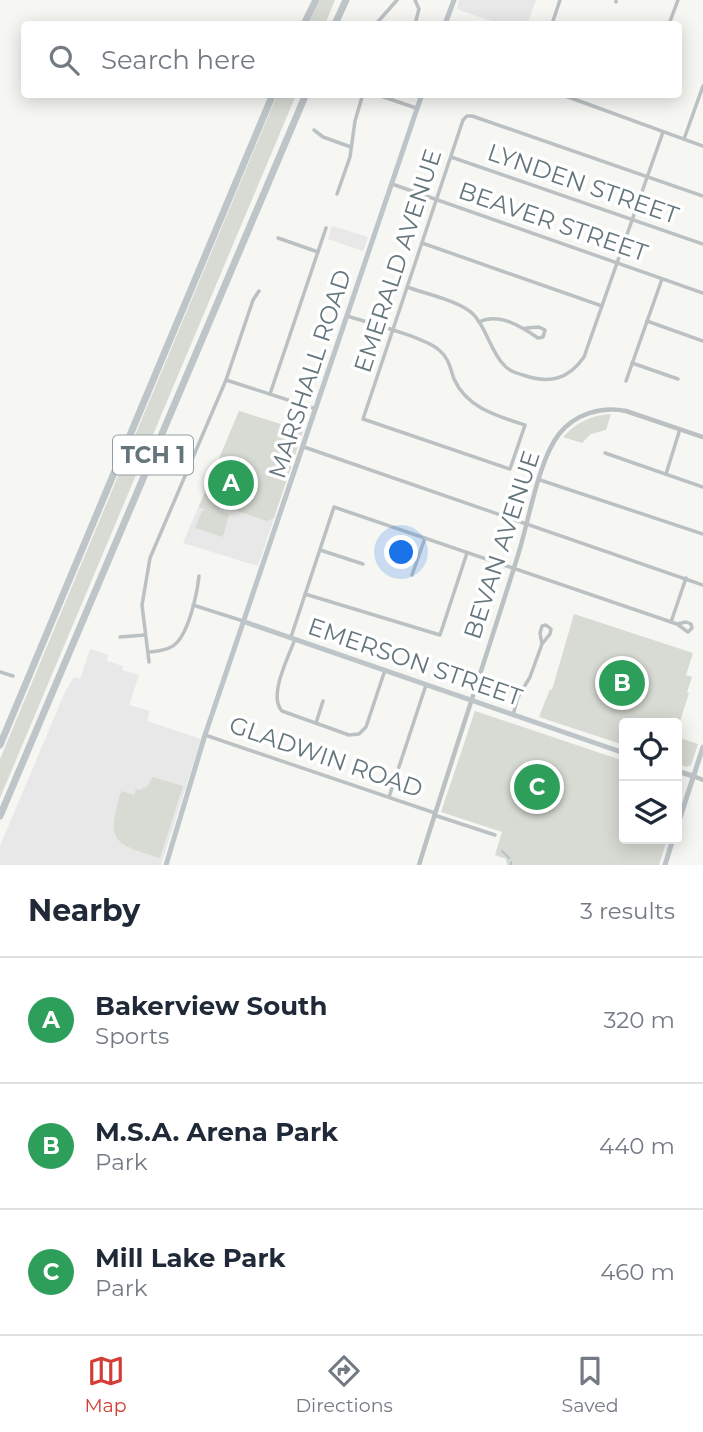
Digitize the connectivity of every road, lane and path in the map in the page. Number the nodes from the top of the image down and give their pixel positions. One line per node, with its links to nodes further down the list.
1 (314, 0): 8 (highway)
2 (346, 0): 9 (highway)
3 (397, 0): 10 (street)
4 (415, 0): 11 (street)
5 (454, 0): 12 (main road)
6 (560, 0): 13 (street)
7 (678, 0): 14 (street)
8 (304, 21)
9 (336, 21)
10 (379, 21)
11 (416, 21)
12 (446, 21)
13 (553, 21)
14 (671, 21)
15 (703, 86): 25 (street)
16 (271, 98): 96 (highway, TCH 1)
17 (304, 98): 105 (highway, TCH 1)
18 (362, 98): 27 (street)
19 (393, 98): 22 (street)
20 (421, 98): 22 (main road, MARSHALL ROAD)
21 (571, 98): 24 (street)
22 (417, 108): 30 (main road, MARSHALL ROAD)
23 (314, 130): 27 (street)
24 (663, 132): 25 (street); 29 (street)
25 (684, 139): 26 (street)
26 (703, 146)
27 (351, 147): 31 (street)
28 (451, 157): 29 (street, EMERALD AVENUE); 33 (street, EMERALD AVENUE); 34 (street, LYNDEN STREET)
29 (648, 177): 32 (street); 34 (street)
30 (392, 184): 33 (street, BEAVER STREET); 46 (main road, MARSHALL ROAD)
31 (337, 194)
32 (703, 196)
33 (437, 200): 37 (street, EMERALD AVENUE); 40 (street, BEAVER STREET)
34 (633, 220): 38 (street, LYNDEN STREET); 40 (street)
35 (326, 228): 39 (street)
36 (278, 238): 39 (street)
37 (422, 243): 42 (street, EMERALD AVENUE); 45 (street)
38 (703, 244)
39 (318, 252): 56 (street)
40 (617, 263): 41 (street, BEAVER STREET); 45 (street)
41 (662, 279): 44 (street, BEAVER STREET); 47 (street)
42 (407, 287): 48 (street); 50 (street, EMERALD AVENUE)
43 (260, 291): 54 (street)
44 (703, 293)
45 (602, 306): 48 (street)
46 (347, 316): 50 (street); 57 (main road, MARSHALL ROAD)
47 (647, 321): 51 (street); 52 (street)
48 (479, 322): 49 (street)
49 (526, 328): 49 (street)
50 (393, 332): 50 (street, EMERALD AVENUE)
51 (703, 341)
52 (632, 363): 53 (street); 55 (street)
53 (678, 379)
54 (226, 380): 56 (street); 81 (street)
55 (626, 381)
56 (270, 394): 57 (street)
57 (316, 409): 60 (main road, MARSHALL ROAD)
58 (681, 429): 59 (street); 62 (street); 63 (street, BEVAN AVENUE)
59 (703, 437)
60 (304, 447): 65 (street); 78 (main road, MARSHALL ROAD)
61 (605, 453): 62 (street)
62 (666, 474): 64 (street)
63 (540, 480): 65 (street, BEVAN AVENUE); 66 (street)
64 (703, 487)
65 (527, 524): 71 (street, BEVAN AVENUE); 74 (street)
66 (703, 534)
67 (425, 538): 68 (street); 69 (street); 72 (street)
68 (320, 550): 70 (street); 76 (street)
69 (467, 553): 71 (street); 76 (street)
70 (363, 564)
71 (514, 569): 79 (street); 91 (street, BEVAN AVENUE)
72 (412, 575)
73 (199, 576): 77 (street)
74 (686, 578): 75 (street); 79 (street)
75 (703, 584)
76 (305, 594): 83 (street)
77 (193, 605): 78 (street, EMERSON STREET); 85 (street)
78 (245, 622): 83 (main road, EMERSON STREET); 95 (main road, MARSHALL ROAD)
79 (671, 622): 80 (street)
80 (677, 624)
81 (145, 635): 82 (street); 85 (street)
82 (120, 636)
83 (293, 638): 87 (main road, EMERSON STREET); 94 (street)
84 (542, 644): 84 (street); 93 (street)
85 (149, 652): 86 (street)
86 (149, 662)
87 (385, 670): 90 (main road, EMERSON STREET); 94 (street)
88 (0, 672): 89 (street)
89 (13, 676)
90 (426, 685): 91 (main road, EMERSON STREET); 102 (street)
91 (471, 700): 93 (main road, EMERSON STREET); 104 (street, BEVAN AVENUE)
92 (323, 701): 94 (street)
93 (513, 715): 98 (main road, EMERSON STREET)
94 (316, 723)
95 (205, 735): 102 (street, GLADWIN ROAD); 108 (main road, MARSHALL ROAD)
96 (0, 745)
97 (703, 747): 100 (main road)
98 (619, 751)
99 (682, 773): 100 (main road)
100 (693, 776): 101 (street); 103 (main road)
101 (703, 780)
102 (389, 797): 104 (street, GLADWIN ROAD)
103 (682, 811)
104 (434, 814): 106 (street, GLADWIN ROAD); 109 (street, BEVAN AVENUE)
105 (0, 816)
106 (495, 835)
107 (671, 844): 110 (main road)
108 (166, 865)
109 (419, 865)
110 (665, 865)

